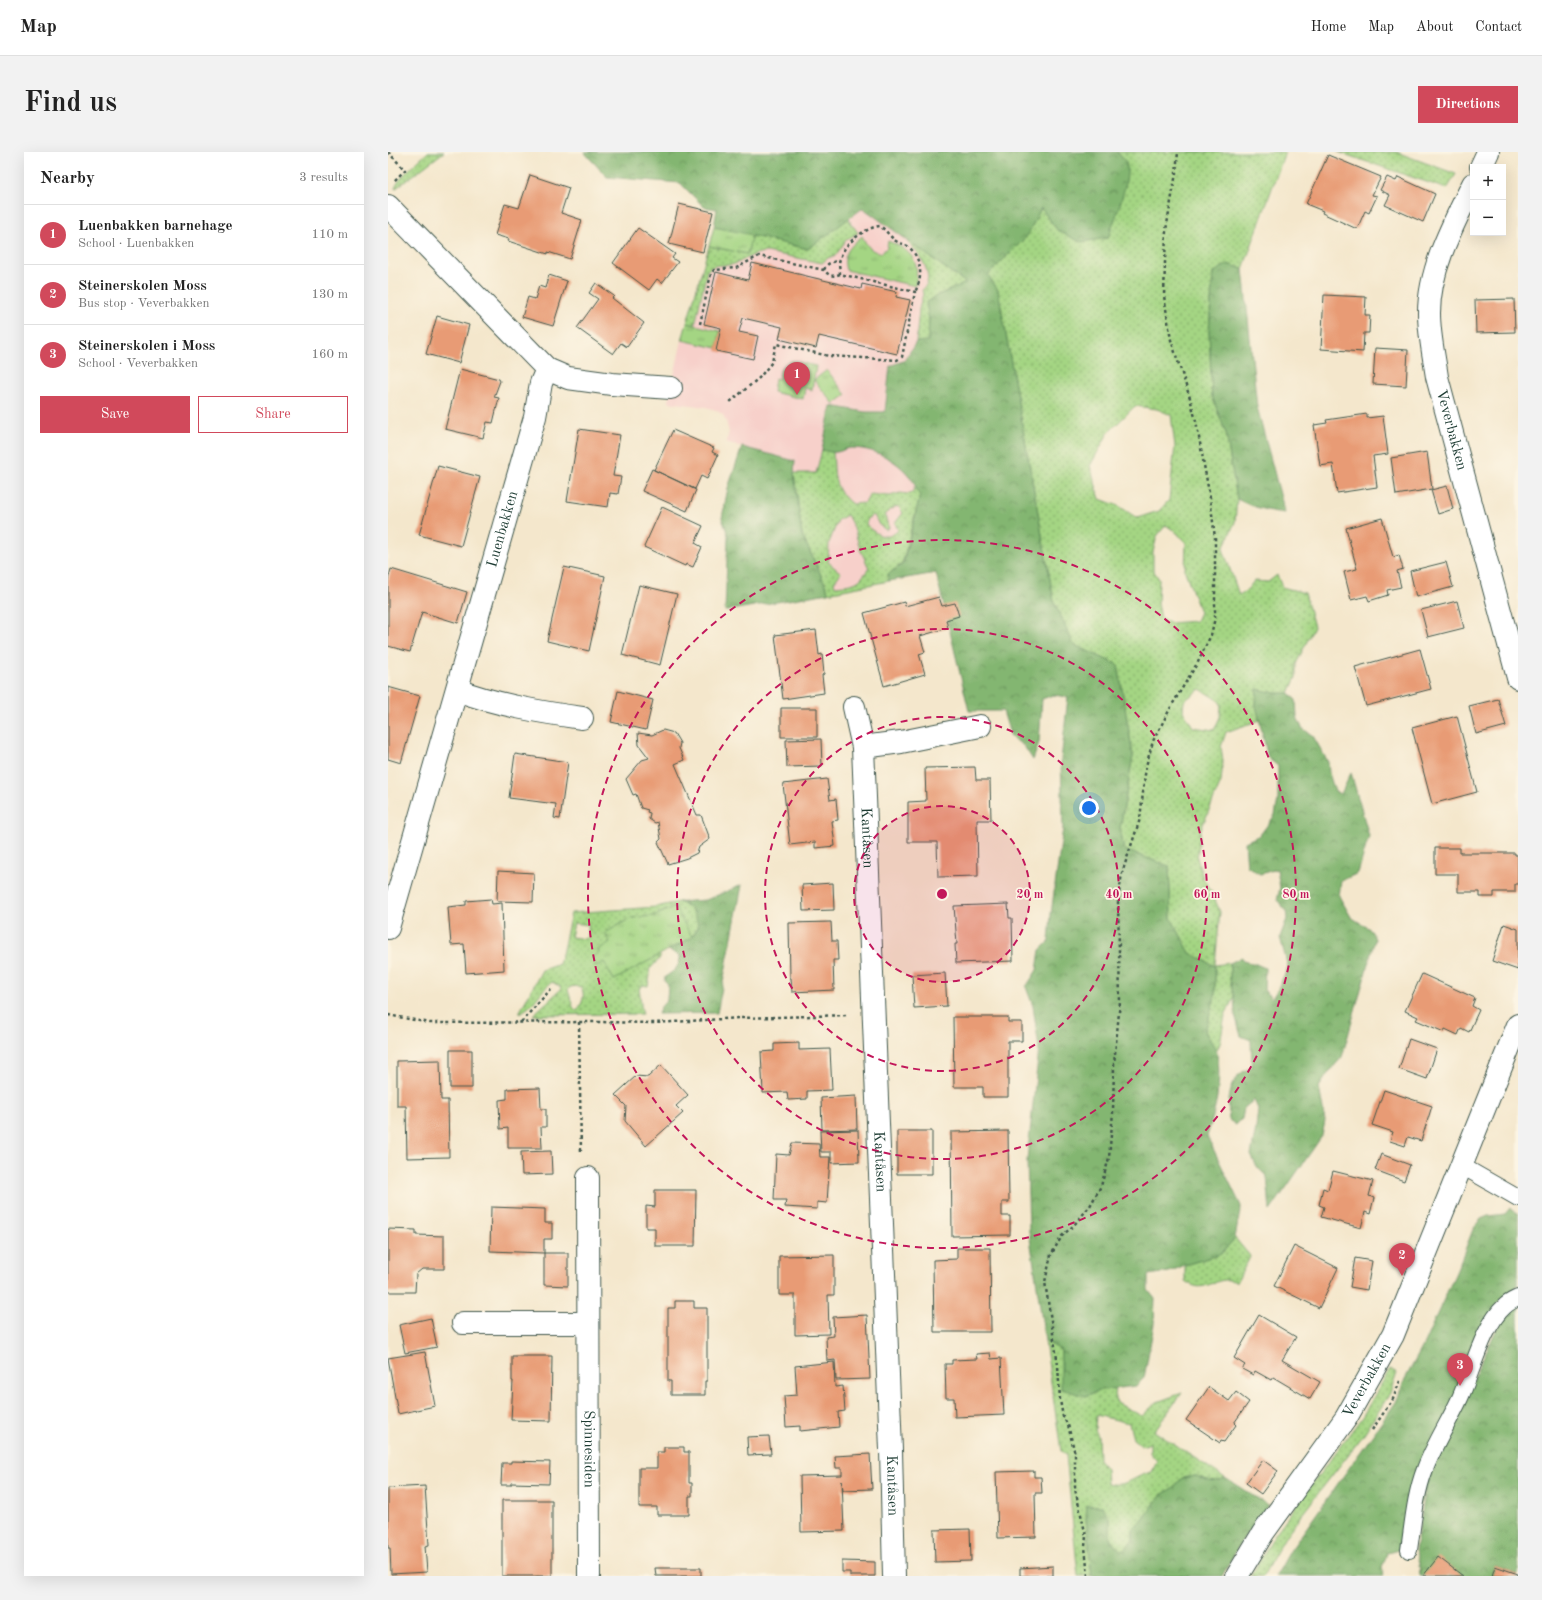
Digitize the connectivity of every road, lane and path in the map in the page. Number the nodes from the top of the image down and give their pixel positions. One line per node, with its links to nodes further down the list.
1 (388, 152): 5 (path)
2 (1178, 152): 38 (path)
3 (1488, 152): 4 (street)
4 (1482, 164)
5 (388, 186)
6 (1470, 190): 16 (street, Veverbakken)
7 (389, 210): 13 (street)
8 (839, 260): 9 (path); 10 (path); 11 (path)
9 (824, 270): 10 (path); 12 (path)
10 (840, 274): 11 (path)
11 (915, 292): 15 (path)
12 (700, 324)
13 (547, 369): 14 (street); 17 (street, Luenbakken)
14 (671, 388)
15 (730, 402)
16 (1518, 678)
17 (457, 690): 19 (street); 22 (street, Luenbakken)
18 (854, 708): 21 (street, Kantåsen)
19 (582, 718)
20 (980, 726): 21 (street)
21 (863, 747): 25 (street, Kantåsen)
22 (388, 928)
23 (553, 987): 27 (path)
24 (388, 1016): 27 (path)
25 (874, 1017): 26 (path); 37 (street, Kantåsen)
26 (580, 1022): 27 (path); 30 (path)
27 (520, 1023)
28 (1518, 1025): 29 (street, Veverbakken)
29 (1462, 1166): 31 (lane); 39 (street, Veverbakken)
30 (588, 1178): 34 (street, Spinnesiden)
31 (1518, 1198)
32 (1518, 1298): 35 (lane)
33 (463, 1323): 34 (street)
34 (588, 1323): 36 (street, Spinnesiden)
35 (1409, 1550)
36 (589, 1576)
37 (894, 1576)
38 (1088, 1576)
39 (1237, 1576)

